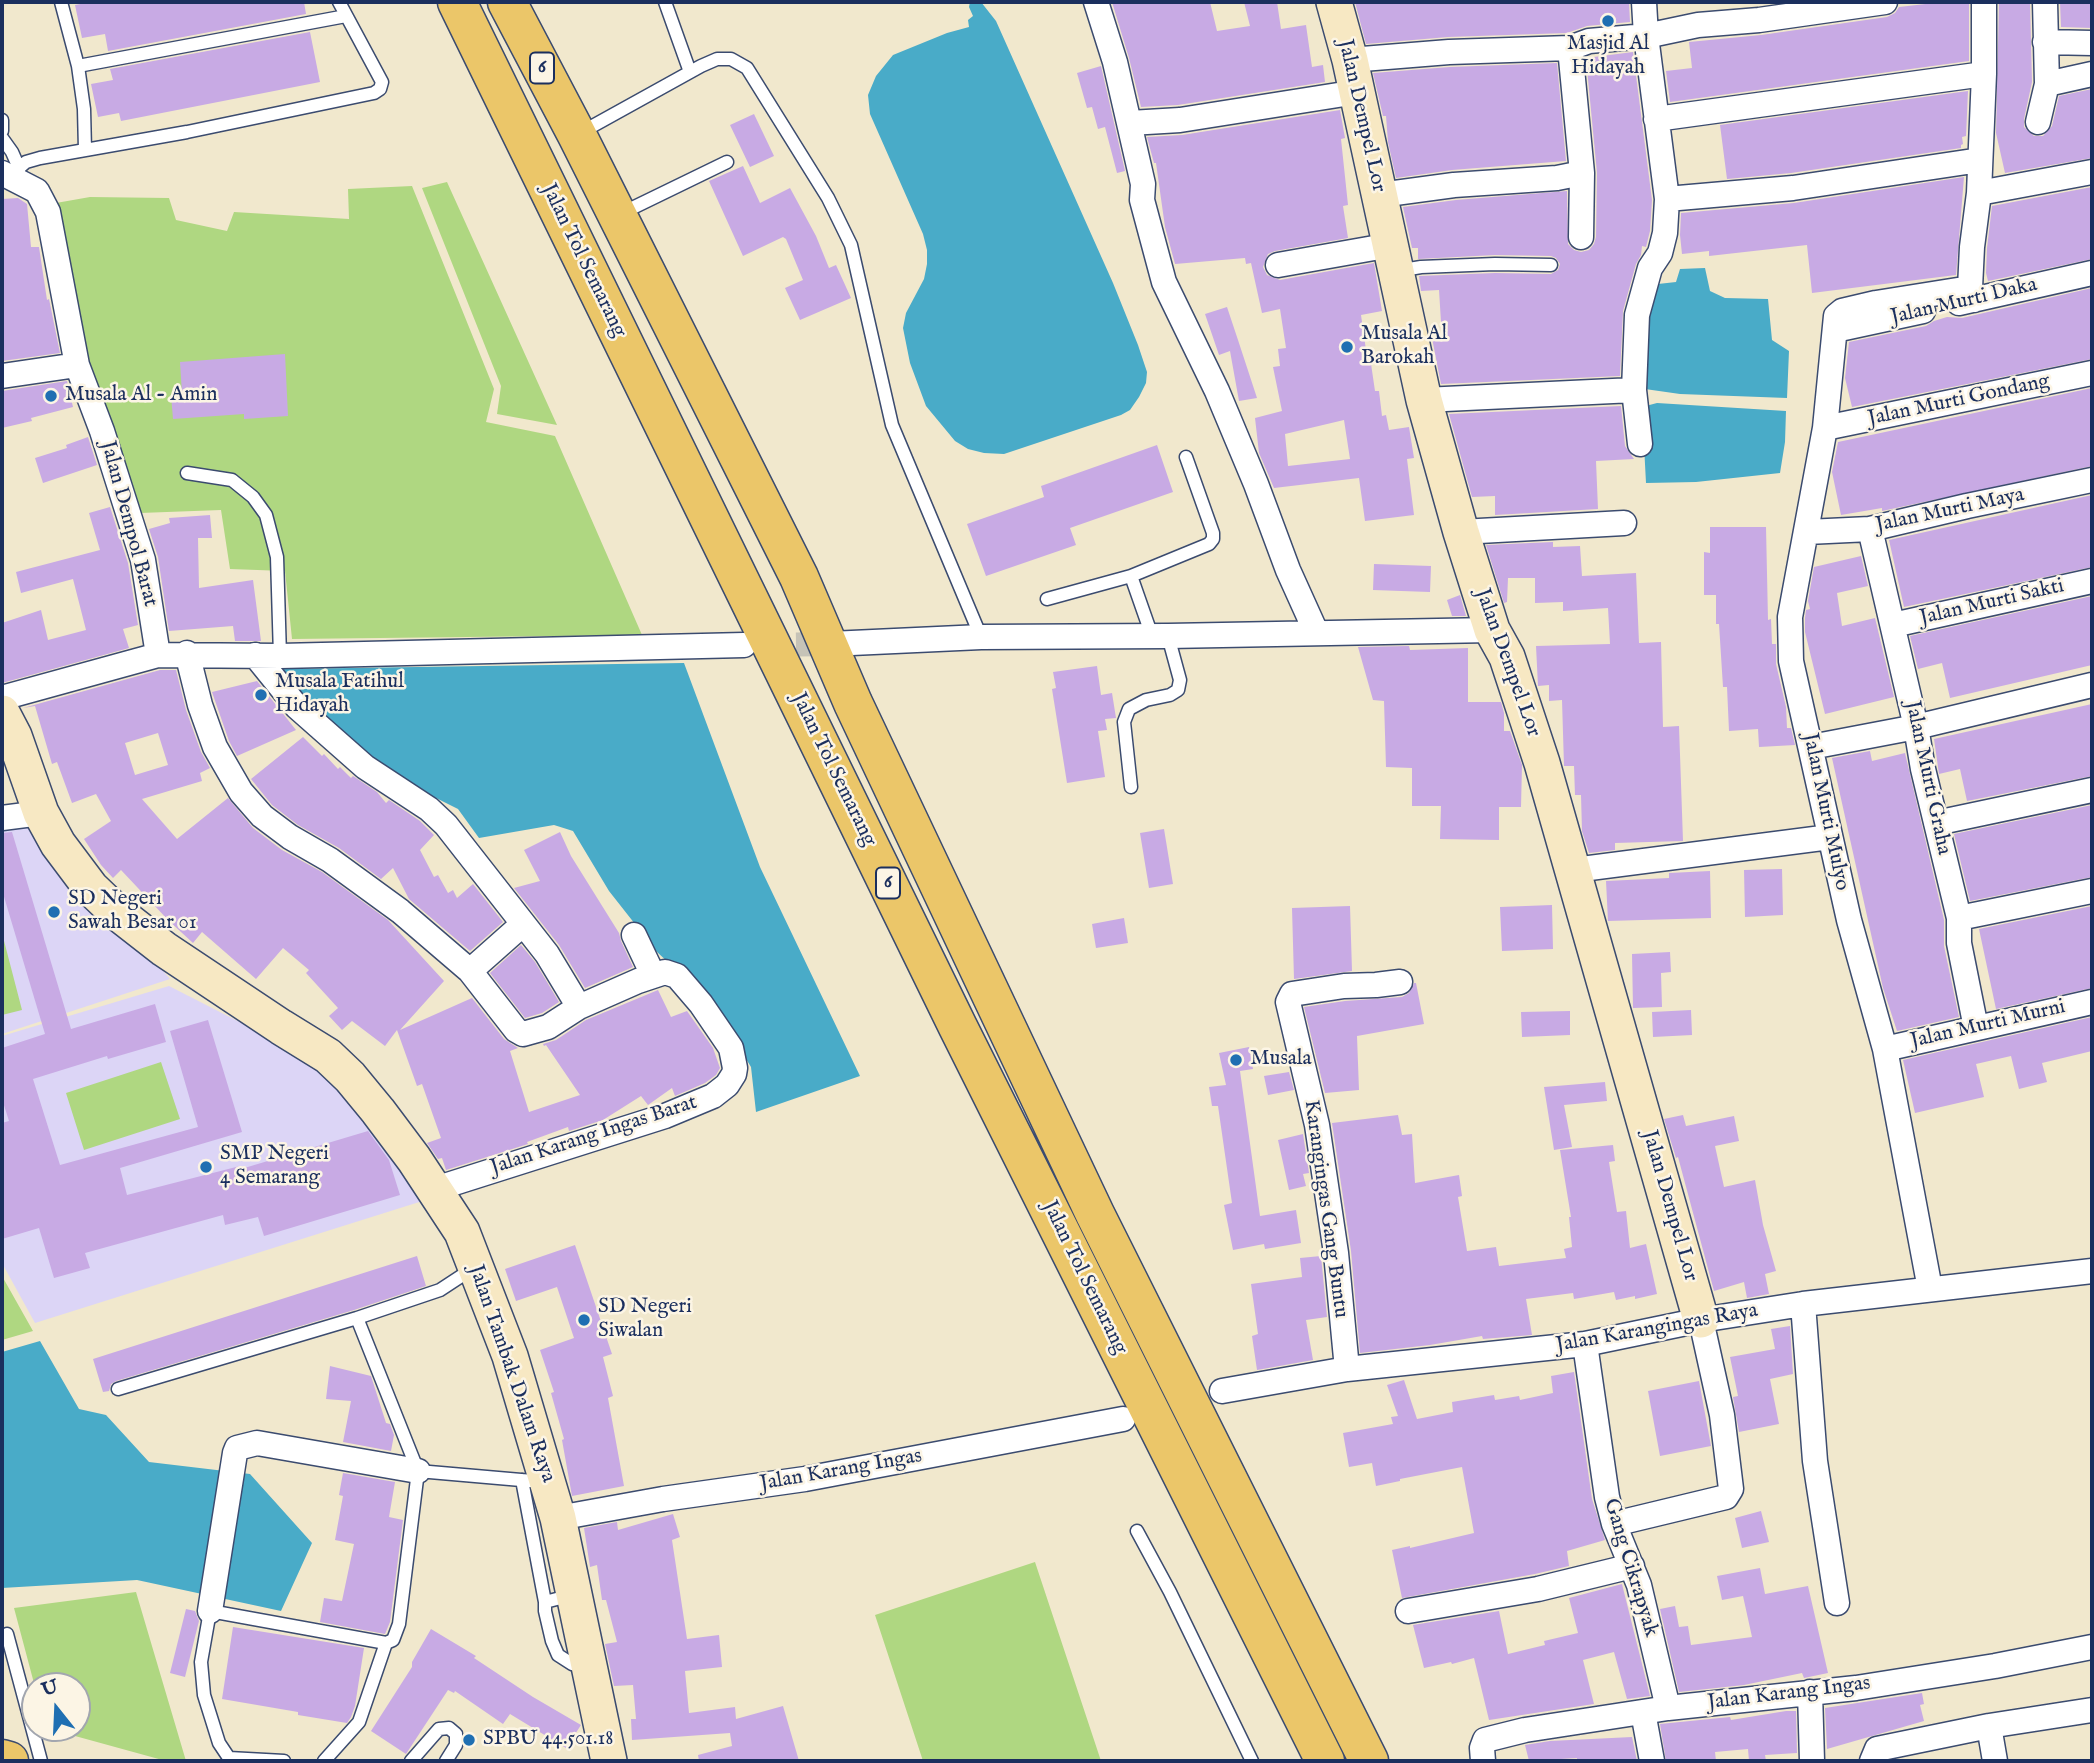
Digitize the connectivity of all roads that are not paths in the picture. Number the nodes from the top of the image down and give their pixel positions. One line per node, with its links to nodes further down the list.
1 (61, 2): 17 (lane)
2 (340, 2): 12 (lane)
3 (457, 2): 139 (main road, Jalan Tol Semarang / 6)
4 (508, 2): 28 (main road, Jalan Tol Semarang / 6)
5 (665, 2): 18 (lane)
6 (1096, 2): 26 (street)
7 (1334, 2): 21 (street, Jalan Dempel Lor)
8 (1644, 2): 13 (street)
9 (1885, 2): 13 (street)
10 (1984, 2): 19 (street)
11 (2045, 2): 14 (street)
12 (345, 16): 17 (lane); 30 (lane)
13 (1646, 36): 16 (street); 23 (street)
14 (2045, 42): 15 (street); 22 (street)
15 (2092, 43)
16 (1570, 48): 21 (street); 34 (street)
17 (78, 66): 30 (lane)
18 (690, 72): 28 (lane); 68 (lane)
19 (1984, 74): 23 (street); 31 (street)
20 (2092, 74): 22 (street)
21 (1353, 76): 26 (street); 37 (street, Jalan Dempel Lor)
22 (2047, 84): 25 (street)
23 (1656, 119): 38 (street)
24 (2, 120): 27 (lane)
25 (2038, 122)
26 (1130, 123): 66 (street)
27 (2, 131)
28 (577, 135): 39 (main road, Jalan Tol Semarang / 6)
29 (2, 138): 35 (lane)
30 (85, 150): 35 (lane)
31 (1980, 160): 36 (street); 38 (street)
32 (727, 162): 39 (lane)
33 (2092, 172): 36 (street)
34 (1582, 173): 37 (street); 40 (street)
35 (13, 174): 47 (street, Jalan Dempol Barat)
36 (1979, 193): 45 (street)
37 (1380, 195): 41 (street, Jalan Dempel Lor)
38 (1667, 199): 50 (street)
39 (616, 216): 140 (main road, Jalan Tol Semarang / 6)
40 (1581, 237)
41 (1394, 258): 42 (street); 43 (lane); 51 (street, Jalan Dempel Lor)
42 (1278, 265)
43 (1551, 265)
44 (2092, 273): 45 (street, Jalan Murti Daka)
45 (1972, 294): 46 (street, Jalan Murti Daka)
46 (1835, 330): 52 (street, Jalan Murti Mulyo)
47 (77, 365): 49 (street); 72 (street, Jalan Dempol Barat)
48 (2092, 373): 52 (street, Jalan Murti Gondang)
49 (2, 376)
50 (1634, 390): 51 (street); 53 (street)
51 (1424, 400): 59 (street, Jalan Dempel Lor)
52 (1825, 428): 60 (street, Jalan Murti Mulyo)
53 (1640, 444)
54 (1186, 457): 61 (lane)
55 (187, 473): 74 (lane)
56 (2092, 480): 58 (street, Jalan Murti Maya)
57 (1624, 523): 59 (street)
58 (1870, 529): 60 (street, Jalan Murti Maya); 64 (street, Jalan Murti Graha)
59 (1461, 532): 65 (street, Jalan Dempel Lor)
60 (1807, 532): 79 (street, Jalan Murti Mulyo)
61 (1131, 576): 63 (lane); 67 (lane)
62 (2092, 581): 64 (street, Jalan Murti Sakti)
63 (1047, 599)
64 (1893, 625): 78 (street, Jalan Murti Graha)
65 (1492, 630): 66 (street); 86 (street, Jalan Dempel Lor)
66 (1310, 632): 67 (street)
67 (1160, 636): 68 (street); 80 (lane)
68 (981, 637): 69 (street)
69 (830, 644)
70 (744, 645): 74 (street)
71 (187, 653): 72 (street); 73 (street); 91 (street)
72 (158, 654): 76 (street)
73 (255, 654): 74 (street); 89 (street)
74 (280, 656)
75 (2092, 685): 78 (street)
76 (2, 698)
77 (2, 713): 82 (street, Jalan Tambak Dalam Raya)
78 (1916, 727): 79 (street); 84 (street, Jalan Murti Graha)
79 (1811, 747): 85 (street, Jalan Murti Mulyo)
80 (1131, 787)
81 (2092, 790): 84 (street)
82 (41, 813): 83 (street); 98 (street, Jalan Tambak Dalam Raya)
83 (2, 818)
84 (1936, 823): 88 (street, Jalan Murti Graha)
85 (1830, 837): 86 (street); 97 (street, Jalan Murti Mulyo)
86 (1574, 870): 104 (street, Jalan Dempel Lor)
87 (2092, 891): 88 (street)
88 (1959, 918): 96 (street, Jalan Murti Graha)
89 (523, 924): 91 (street); 95 (street)
90 (634, 935): 92 (street)
91 (470, 971): 95 (street)
92 (653, 975): 95 (street); 98 (street, Jalan Karang Ingas Barat)
93 (1400, 982): 106 (street, Karangingas Gang Buntu)
94 (2092, 1002): 96 (street, Jalan Murti Murni)
95 (579, 1007)
96 (1976, 1028): 97 (street, Jalan Murti Murni)
97 (1885, 1049): 101 (street, Jalan Murti Mulyo)
98 (435, 1189): 99 (street, Jalan Tambak Dalam Raya)
99 (475, 1266): 103 (lane); 111 (street, Jalan Tambak Dalam Raya)
100 (2092, 1271): 101 (street, Jalan Karangingas Raya)
101 (1930, 1289): 102 (street, Jalan Karangingas Raya)
102 (1803, 1304): 104 (street, Jalan Karangingas Raya); 117 (street)
103 (357, 1318): 107 (lane); 110 (lane)
104 (1701, 1320): 105 (street, Jalan Karangingas Raya); 113 (street)
105 (1585, 1344): 106 (street, Jalan Karangingas Raya); 113 (street, Gang Cikrapyak)
106 (1347, 1369): 108 (street, Jalan Karangingas Raya)
107 (118, 1389)
108 (1222, 1391)
109 (1123, 1419): 112 (street, Jalan Karang Ingas)
110 (418, 1471): 111 (lane); 118 (street); 121 (lane)
111 (535, 1481): 112 (street, Jalan Tambak Dalam Raya); 116 (lane)
112 (558, 1518): 116 (street, Jalan Tambak Dalam Raya)
113 (1614, 1524): 115 (street, Gang Cikrapyak)
114 (1138, 1531): 138 (lane)
115 (1632, 1566): 119 (street); 124 (street, Gang Cikrapyak)
116 (559, 1598): 137 (street, Jalan Tambak Dalam Raya)
117 (1837, 1603)
118 (210, 1611): 121 (lane); 130 (lane)
119 (1408, 1611)
120 (7, 1634): 132 (lane)
121 (386, 1643): 134 (lane)
122 (2092, 1647): 123 (street, Jalan Karang Ingas)
123 (1810, 1692): 124 (street, Jalan Karang Ingas); 142 (street)
124 (1668, 1708): 126 (street, Jalan Karang Ingas)
125 (2092, 1710): 127 (street)
126 (1643, 1713): 128 (street, Jalan Karang Ingas); 141 (street)
127 (1989, 1726): 143 (street); 144 (street)
128 (1484, 1750)
129 (2, 1759): 131 (main road)
130 (229, 1760): 133 (lane)
131 (9, 1761)
132 (41, 1761)
133 (284, 1761)
134 (324, 1761)
135 (411, 1761): 136 (lane)
136 (446, 1761)
137 (609, 1761)
138 (1252, 1761)
139 (1325, 1761)
140 (1369, 1761)
141 (1652, 1761)
142 (1812, 1761)
143 (1872, 1761)
144 (1995, 1761)

